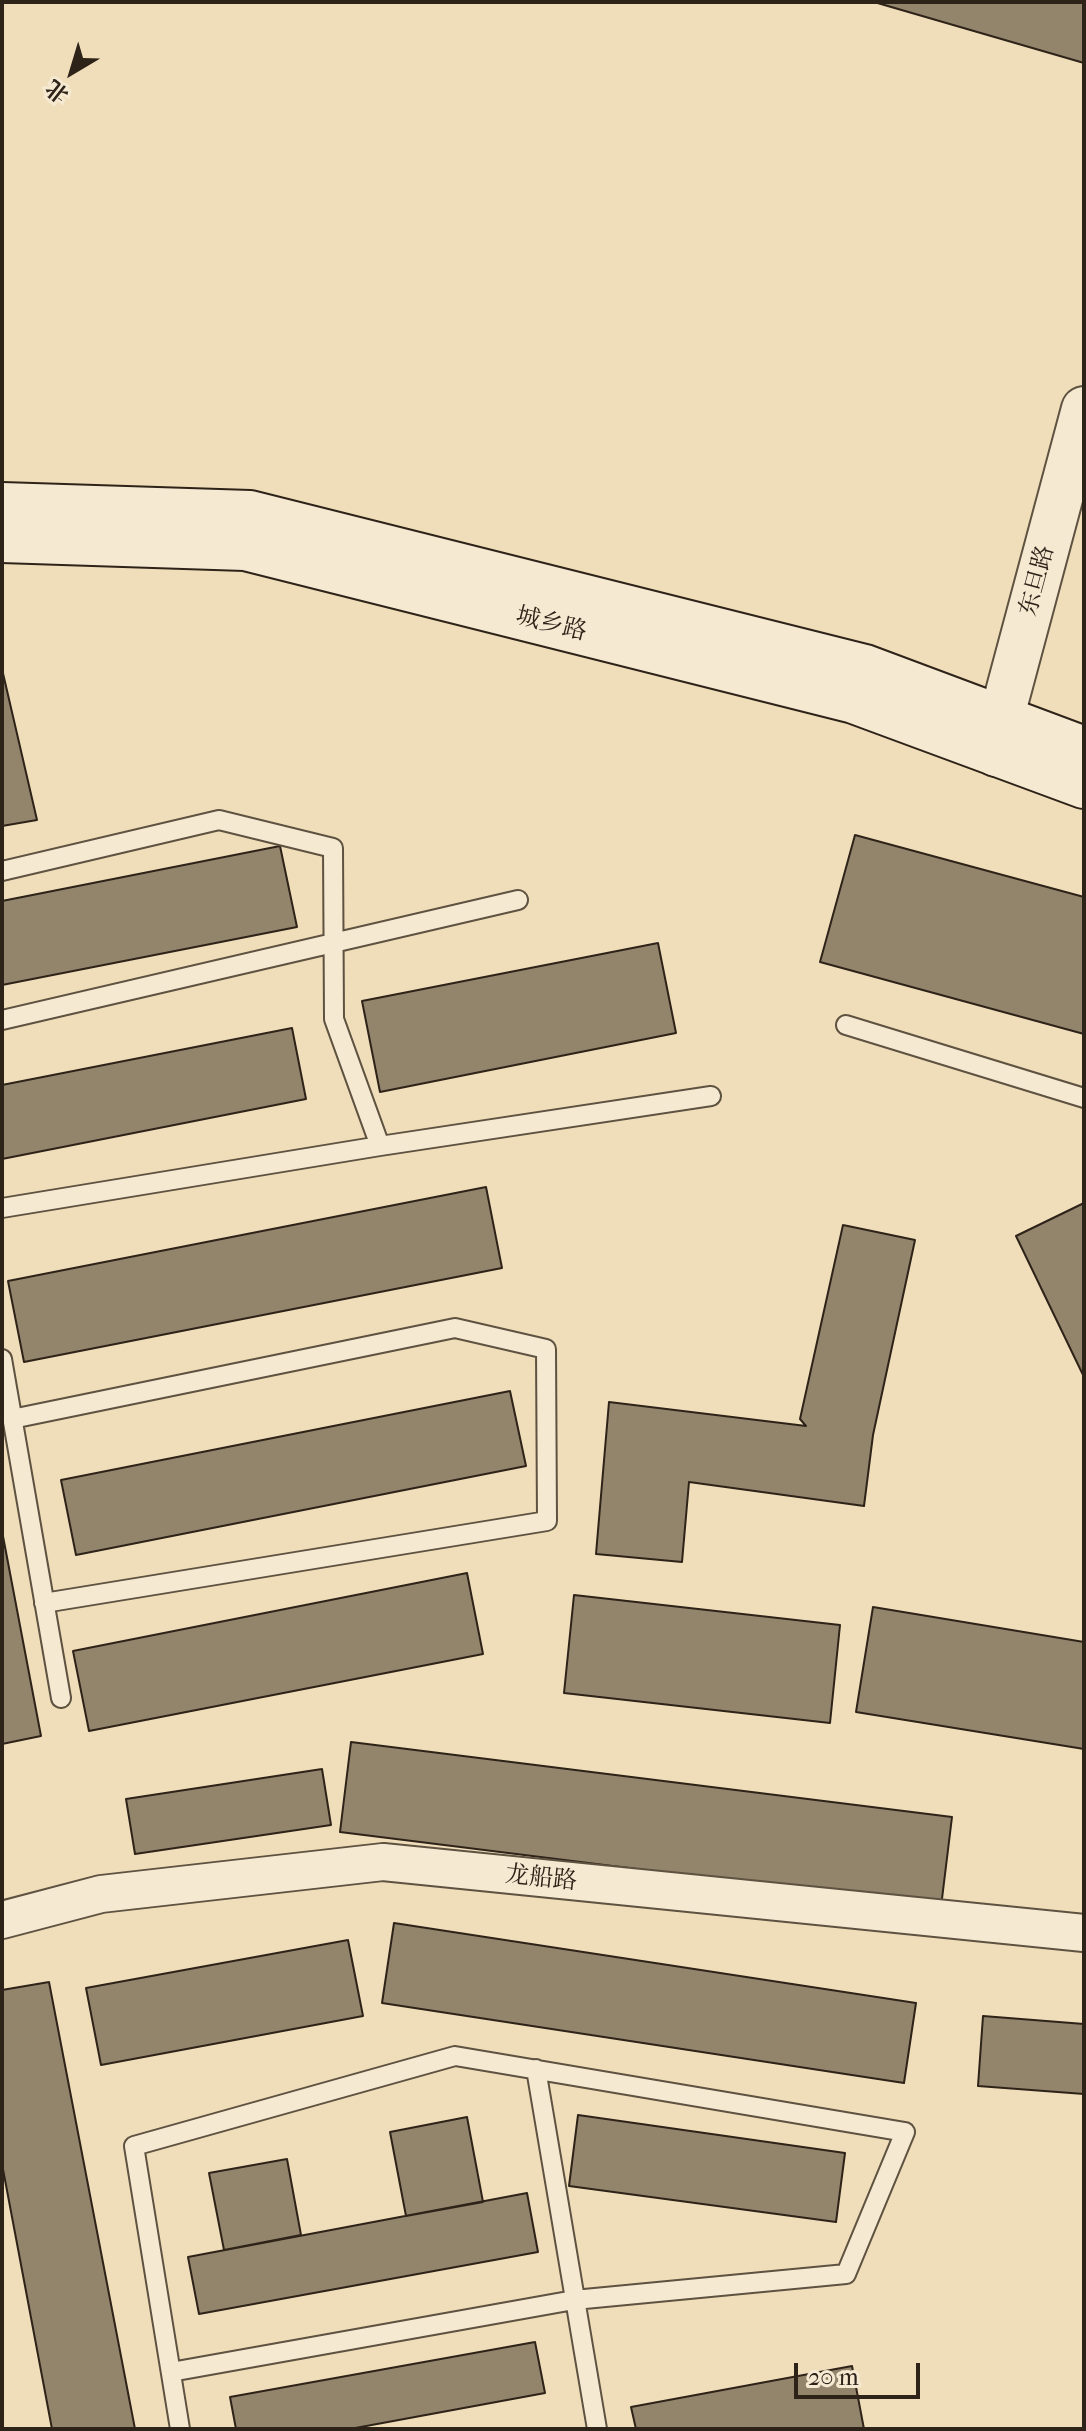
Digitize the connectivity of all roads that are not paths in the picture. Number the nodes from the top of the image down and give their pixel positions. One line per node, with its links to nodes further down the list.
1 (1084, 409): 4 (main road, 东旦路)
2 (2, 505): 4 (main road, 城乡路)
3 (2, 540): 4 (main road, 城乡路)
4 (998, 736): 5 (main road, 城乡路); 6 (main road, 城乡路)
5 (1084, 749)
6 (1084, 786)
7 (2, 871): 9 (lane)
8 (518, 900): 9 (lane)
9 (333, 942): 10 (lane); 14 (lane)
10 (2, 1020)
11 (846, 1025): 13 (lane)
12 (711, 1096): 14 (lane)
13 (1084, 1098)
14 (380, 1146): 15 (lane)
15 (2, 1208)
16 (2, 1359): 17 (lane)
17 (12, 1419): 18 (lane); 18 (lane)
18 (44, 1603): 19 (lane)
19 (61, 1698)
20 (2, 1920): 21 (street, 龙船路)
21 (1084, 1933)
22 (536, 2069): 23 (lane); 23 (lane); 24 (lane)
23 (574, 2300): 24 (lane); 26 (lane)
24 (171, 2372): 25 (lane)
25 (180, 2429)
26 (597, 2429)

